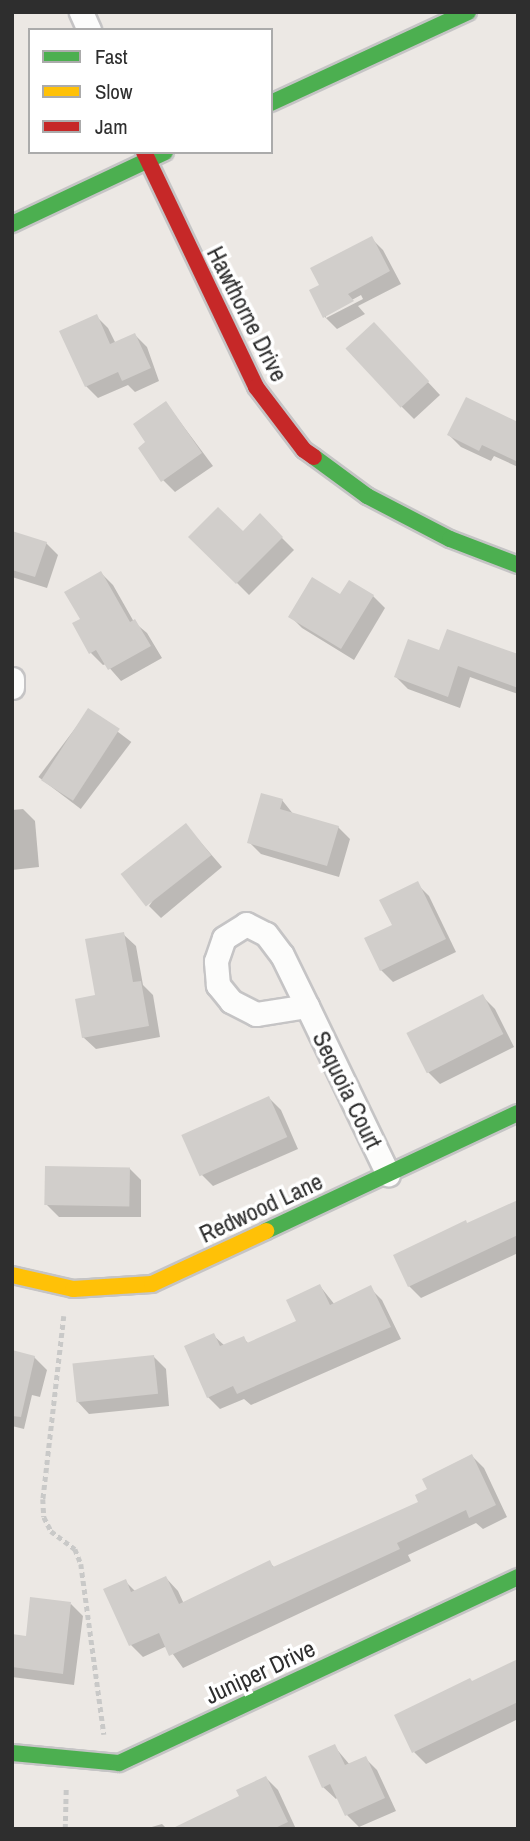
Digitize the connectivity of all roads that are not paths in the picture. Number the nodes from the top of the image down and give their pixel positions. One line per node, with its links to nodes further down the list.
1 (81, 12): 3 (street)
2 (468, 12): 4 (street)
3 (88, 28)
4 (273, 102)
5 (145, 156): 6 (street); 7 (street, Hawthorne Drive)
6 (12, 224)
7 (518, 565)
8 (12, 679): 9 (street)
9 (12, 687)
10 (307, 1006): 12 (street, Sequoia Court)
11 (518, 1113): 12 (street, Redwood Lane)
12 (388, 1174): 13 (street, Redwood Lane)
13 (12, 1275)
14 (518, 1577): 15 (street, Juniper Drive)
15 (12, 1753)

